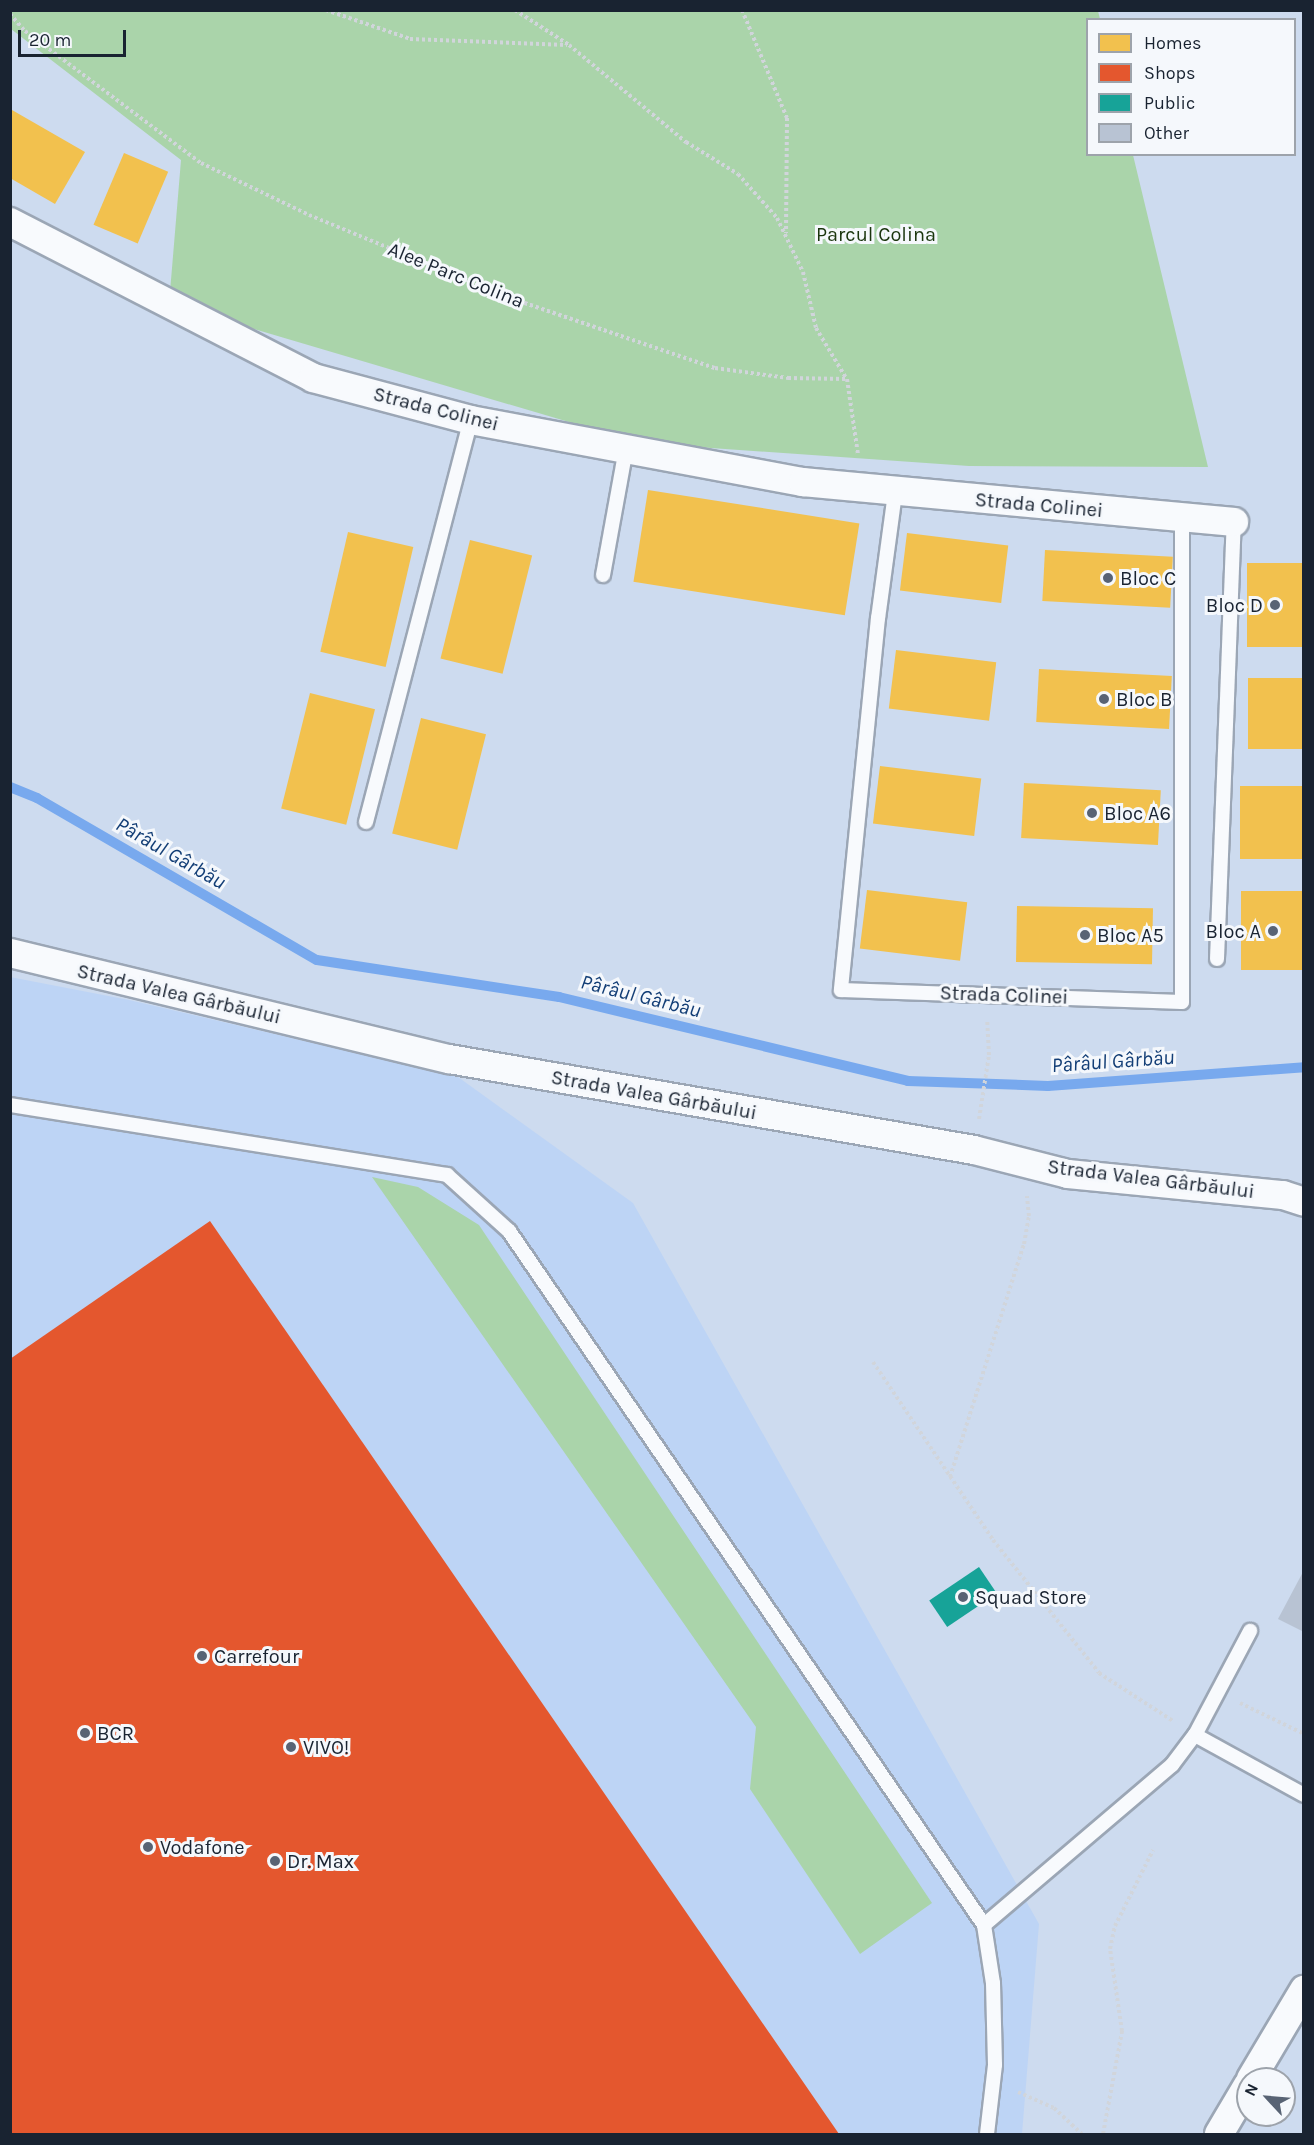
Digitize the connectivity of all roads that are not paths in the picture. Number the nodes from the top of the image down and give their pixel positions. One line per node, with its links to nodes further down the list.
1 (10, 222): 2 (street, Strada Colinei)
2 (471, 420): 3 (street, Strada Colinei); 8 (lane)
3 (626, 449): 4 (street, Strada Colinei); 7 (lane)
4 (896, 493): 5 (street, Strada Colinei); 5 (lane, Strada Colinei)
5 (1182, 518): 6 (street, Strada Colinei)
6 (1234, 522): 10 (lane, Strada Colinei)
7 (603, 575)
8 (366, 822)
9 (10, 953): 12 (street, Strada Valea Gârbăului)
10 (1217, 959)
11 (10, 1105): 16 (lane)
12 (1304, 1202)
13 (1250, 1631): 14 (lane)
14 (1195, 1735): 15 (lane); 16 (lane)
15 (1304, 1795)
16 (984, 1925): 20 (lane)
17 (1304, 1990): 18 (street)
18 (1258, 2067)
19 (1236, 2105): 21 (street)
20 (987, 2134)
21 (1219, 2134)

